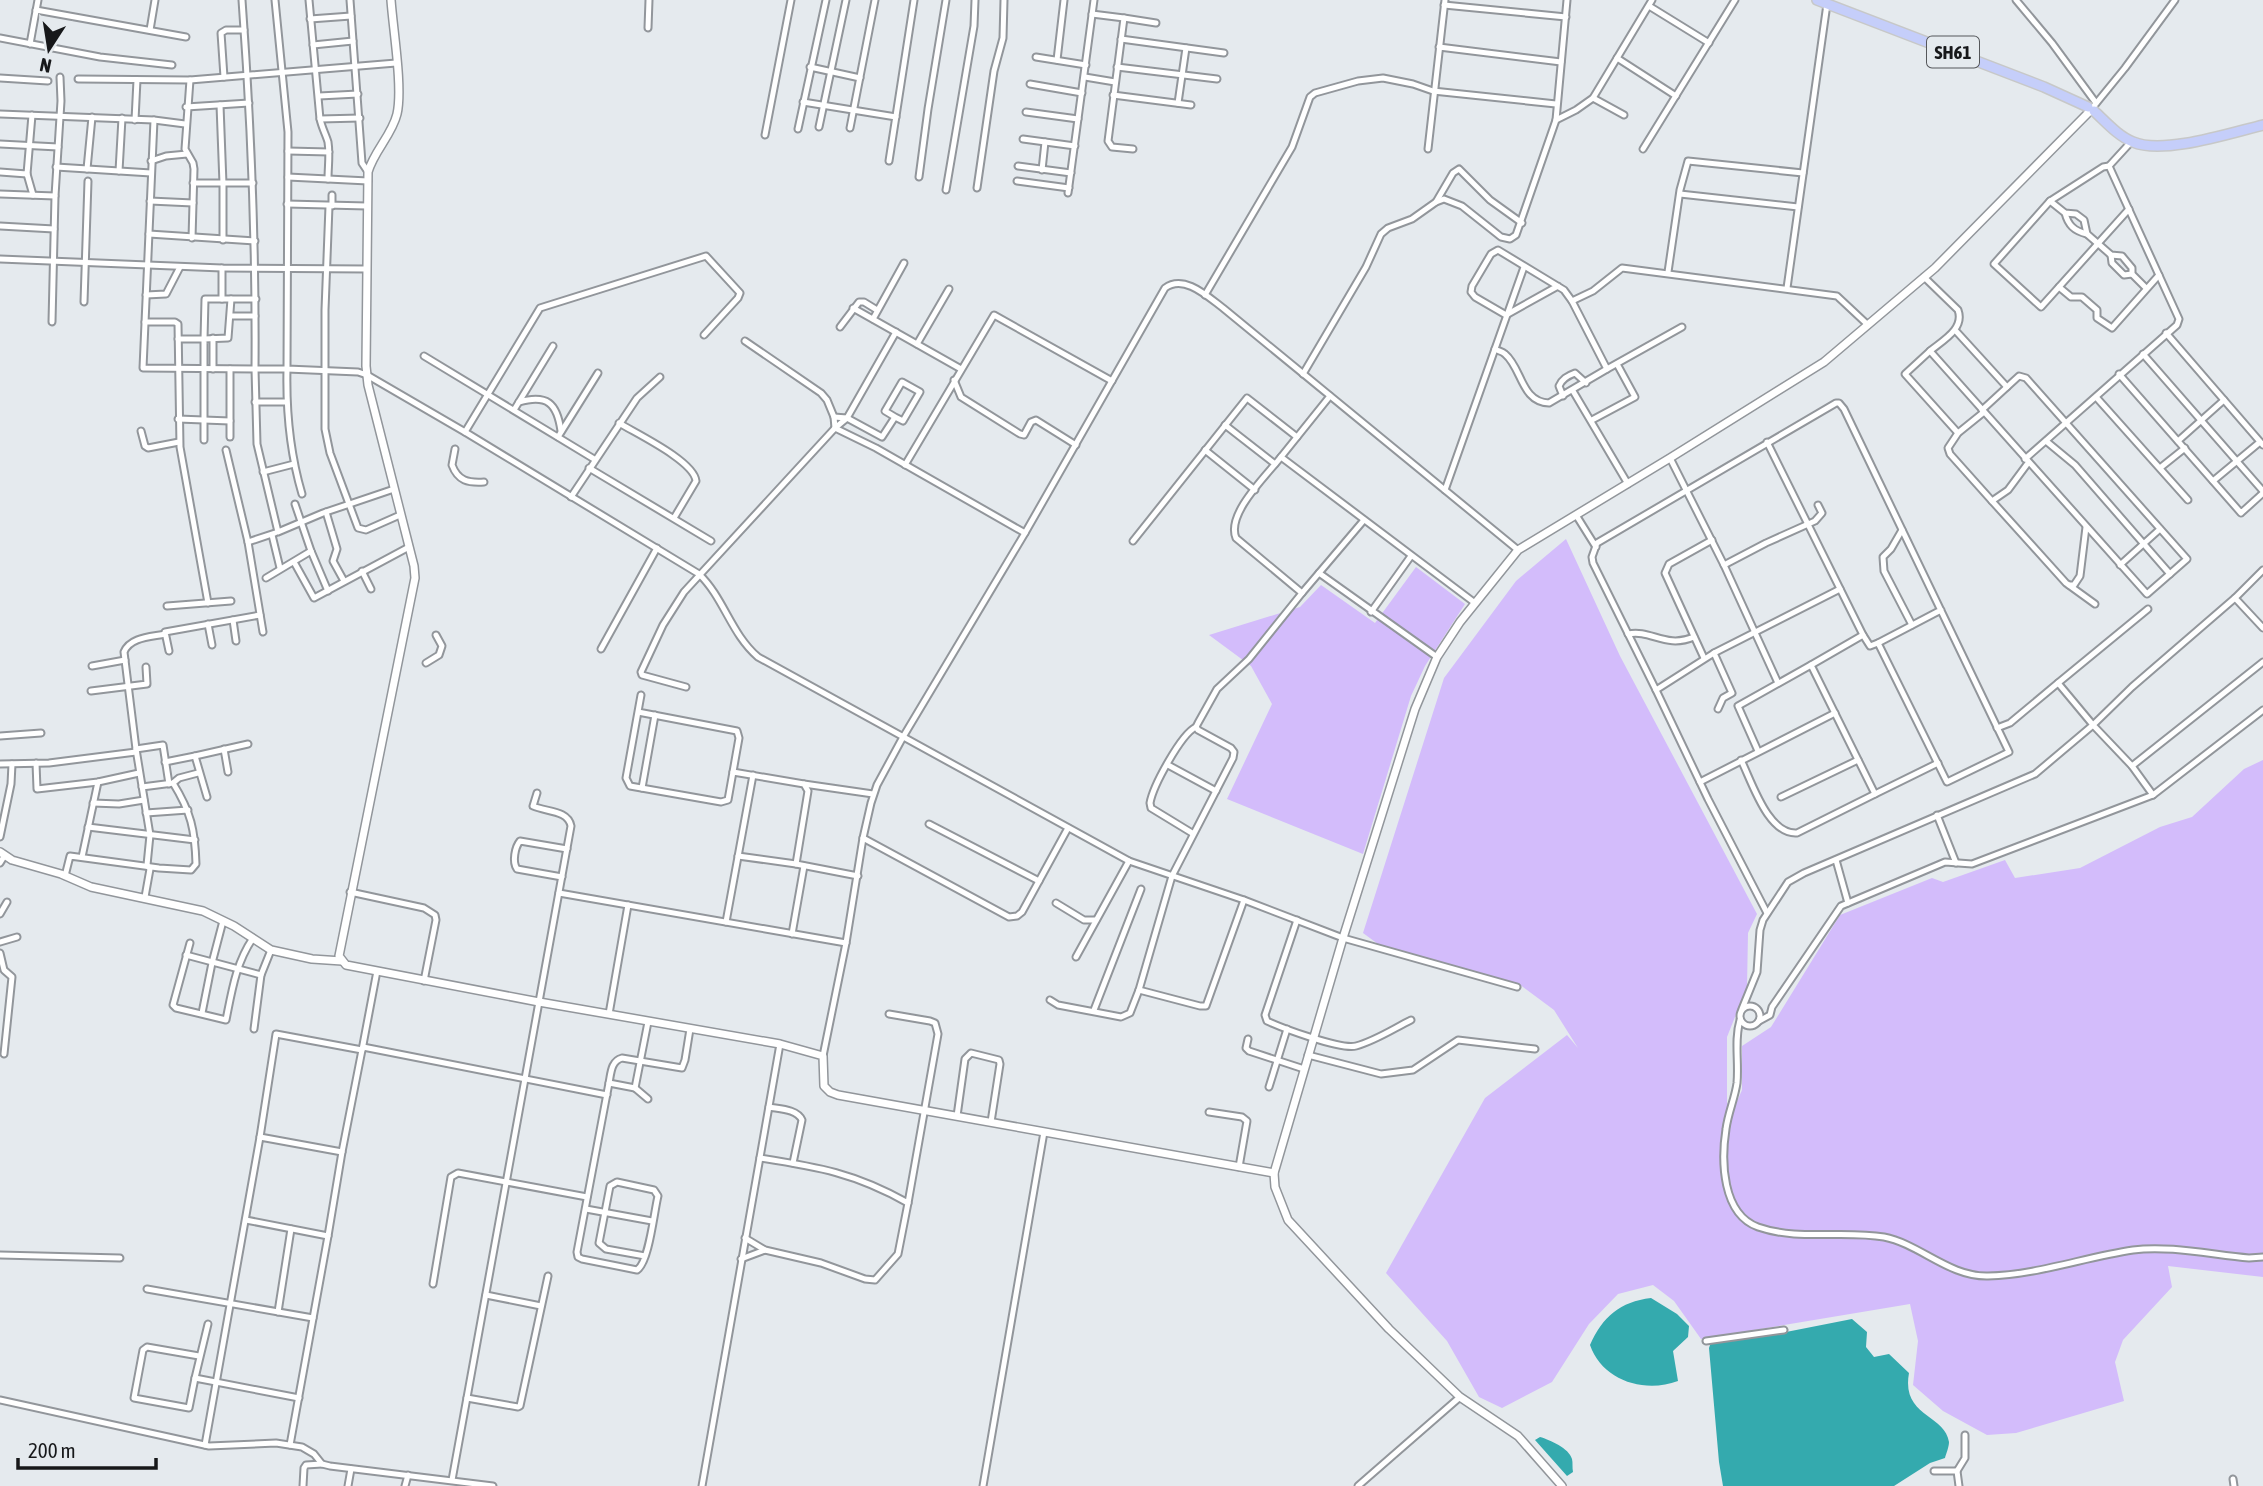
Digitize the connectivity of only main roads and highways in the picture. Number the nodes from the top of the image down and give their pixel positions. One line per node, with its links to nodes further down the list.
1 (1817, 0): 2 (main road, SH61)
2 (2263, 125)

